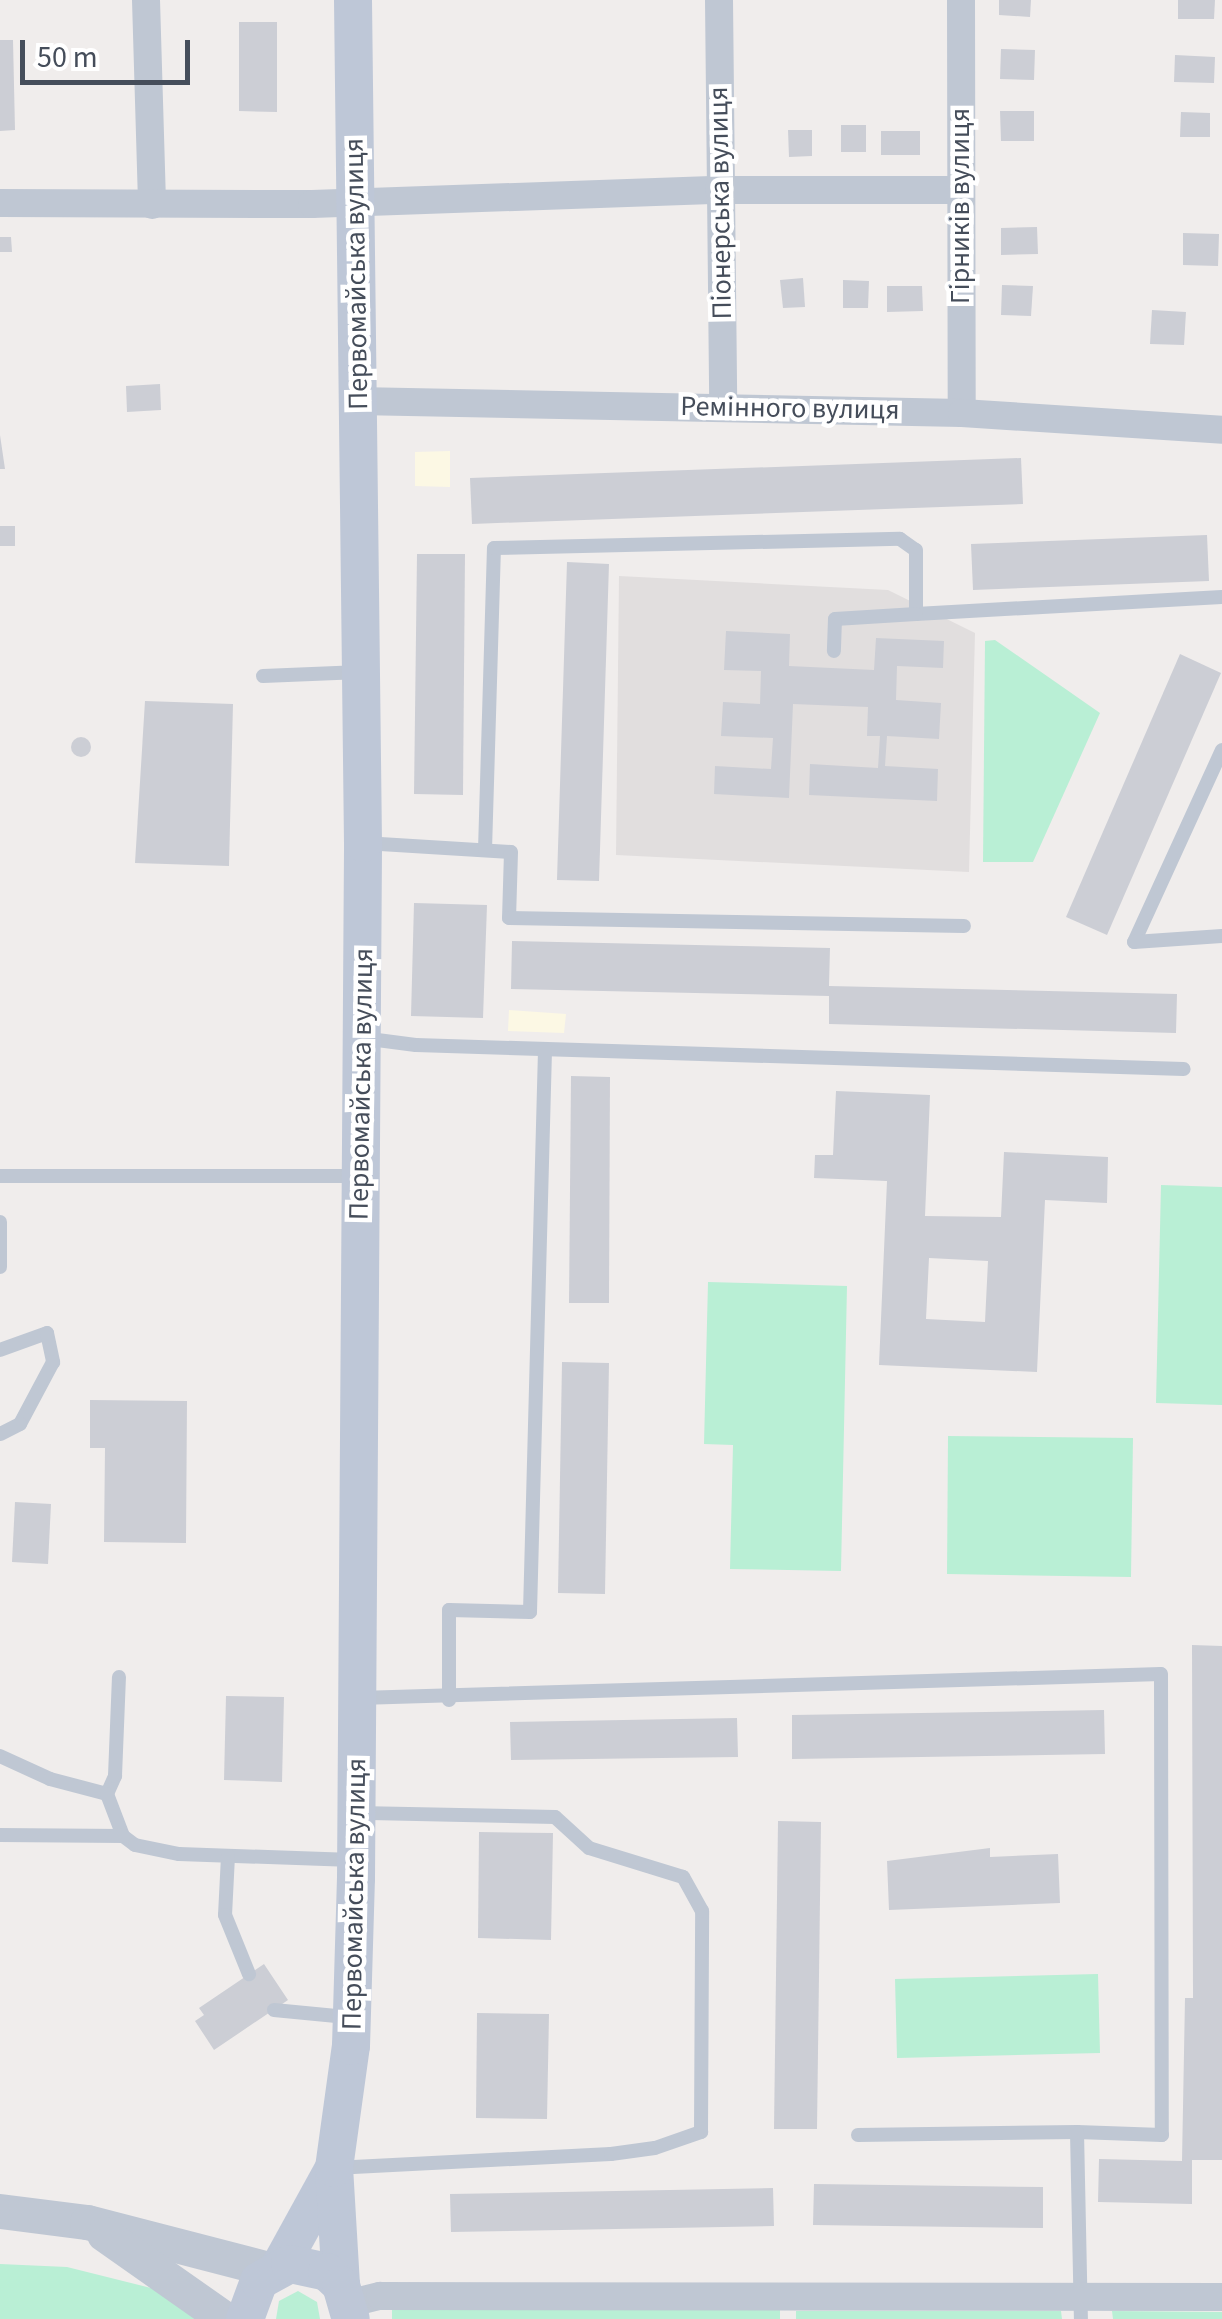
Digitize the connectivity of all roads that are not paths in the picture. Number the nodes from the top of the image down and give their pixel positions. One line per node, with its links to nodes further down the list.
1 (146, 0): 9 (street)
2 (353, 0): 7 (main road, Первомайська вулиця)
3 (719, 0): 5 (street, Піонерська вулиця)
4 (961, 0): 6 (street, Гірників вулиця)
5 (719, 190): 6 (street); 7 (street); 11 (street, Піонерська вулиця)
6 (958, 190): 12 (street, Гірників вулиця)
7 (356, 200): 9 (street); 10 (main road, Первомайська вулиця)
8 (0, 202): 9 (street)
9 (152, 204)
10 (357, 401): 11 (street, Ремінного вулиця); 17 (main road, Первомайська вулиця)
11 (722, 406): 12 (street, Ремінного вулиця)
12 (962, 413): 13 (street, Ремінного вулиця)
13 (1222, 430)
14 (1222, 596): 15 (lane)
15 (916, 614): 16 (lane); 21 (lane)
16 (834, 651)
17 (362, 672): 18 (lane); 20 (main road, Первомайська вулиця)
18 (263, 676)
19 (1222, 750): 23 (lane)
20 (363, 843): 21 (lane); 24 (main road, Первомайська вулиця)
21 (484, 850): 22 (lane)
22 (964, 926)
23 (1222, 936)
24 (361, 1038): 25 (lane); 28 (main road, Первомайська вулиця)
25 (545, 1049): 26 (lane); 35 (lane)
26 (1184, 1069)
27 (0, 1176): 28 (lane)
28 (359, 1176): 34 (main road, Первомайська вулиця)
29 (0, 1222): 30 (lane)
30 (0, 1267)
31 (0, 1350): 32 (lane)
32 (0, 1434)
33 (120, 1677): 37 (lane)
34 (358, 1698): 35 (lane); 38 (main road, Первомайська вулиця)
35 (449, 1700): 46 (lane)
36 (0, 1756): 37 (lane)
37 (107, 1794): 40 (lane)
38 (357, 1813): 42 (main road, Первомайська вулиця); 48 (lane)
39 (0, 1834): 40 (lane)
40 (123, 1836): 41 (lane)
41 (228, 1856): 42 (lane); 43 (lane)
42 (356, 1860): 45 (main road, Первомайська вулиця)
43 (248, 1974)
44 (274, 2010): 45 (lane)
45 (352, 2017): 48 (main road, Первомайська вулиця)
46 (1077, 2132): 47 (lane); 55 (lane)
47 (858, 2135)
48 (334, 2168): 51 (main road, Первомайська вулиця); 53 (main road, Первомайська вулиця)
49 (0, 2211): 50 (street)
50 (86, 2222): 51 (street); 56 (street)
51 (276, 2269): 53 (main road); 57 (main road, Первомайська вулиця)
52 (1222, 2297): 55 (street)
53 (348, 2302): 54 (street)
54 (788, 2308): 55 (street)
55 (1080, 2308)
56 (224, 2319)
57 (245, 2319)

